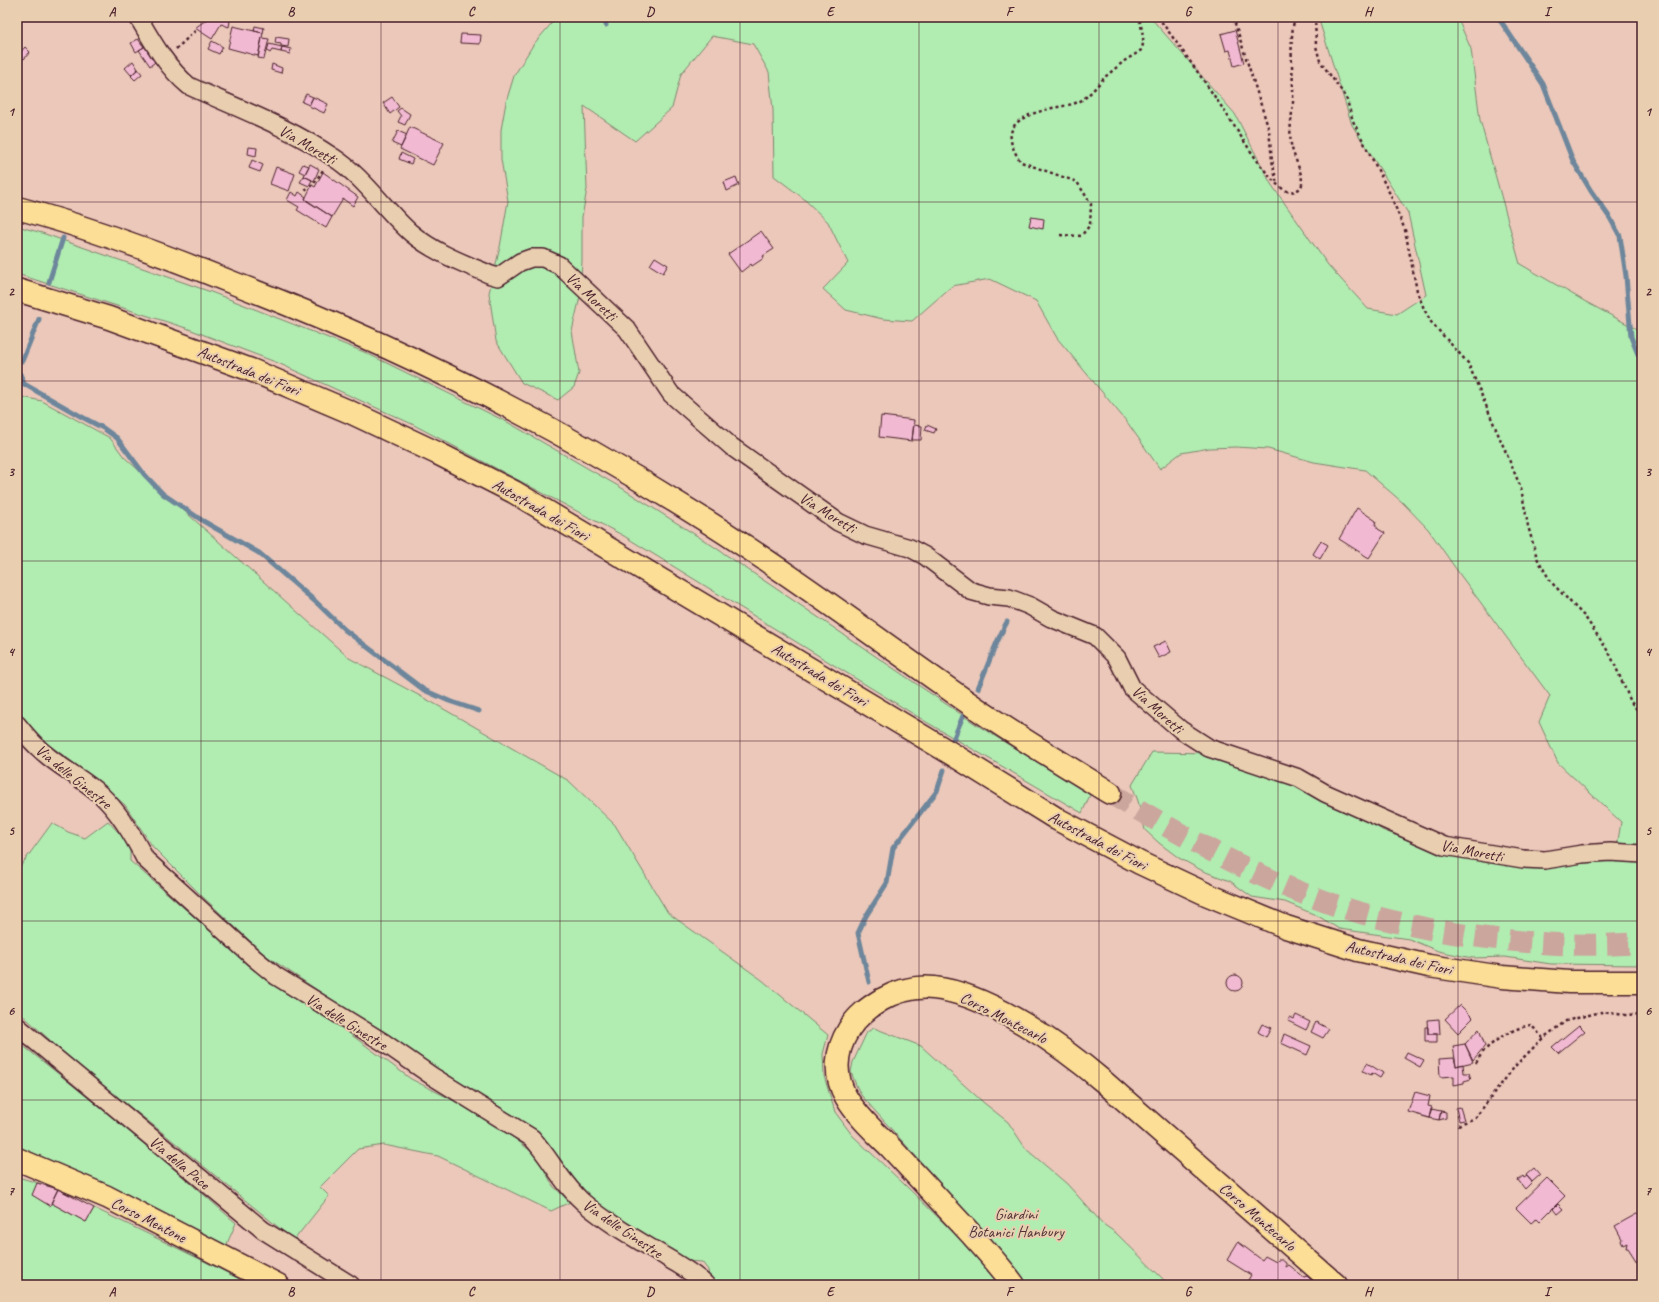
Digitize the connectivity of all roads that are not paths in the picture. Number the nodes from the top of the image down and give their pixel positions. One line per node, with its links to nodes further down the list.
1 (138, 17): 6 (street, Via Moretti)
2 (17, 208): 5 (main road)
3 (17, 290): 7 (main road, Autostrada dei Fiori)
4 (17, 724): 12 (street, Via delle Ginestre)
5 (1110, 793)
6 (1642, 854)
7 (1642, 982)
8 (17, 1026): 11 (street, Via della Pace)
9 (17, 1159): 10 (main road, Corso Mentone)
10 (278, 1285)
11 (351, 1285)
12 (706, 1285)
13 (1014, 1285): 14 (main road, Corso Montecarlo)
14 (1336, 1285)

